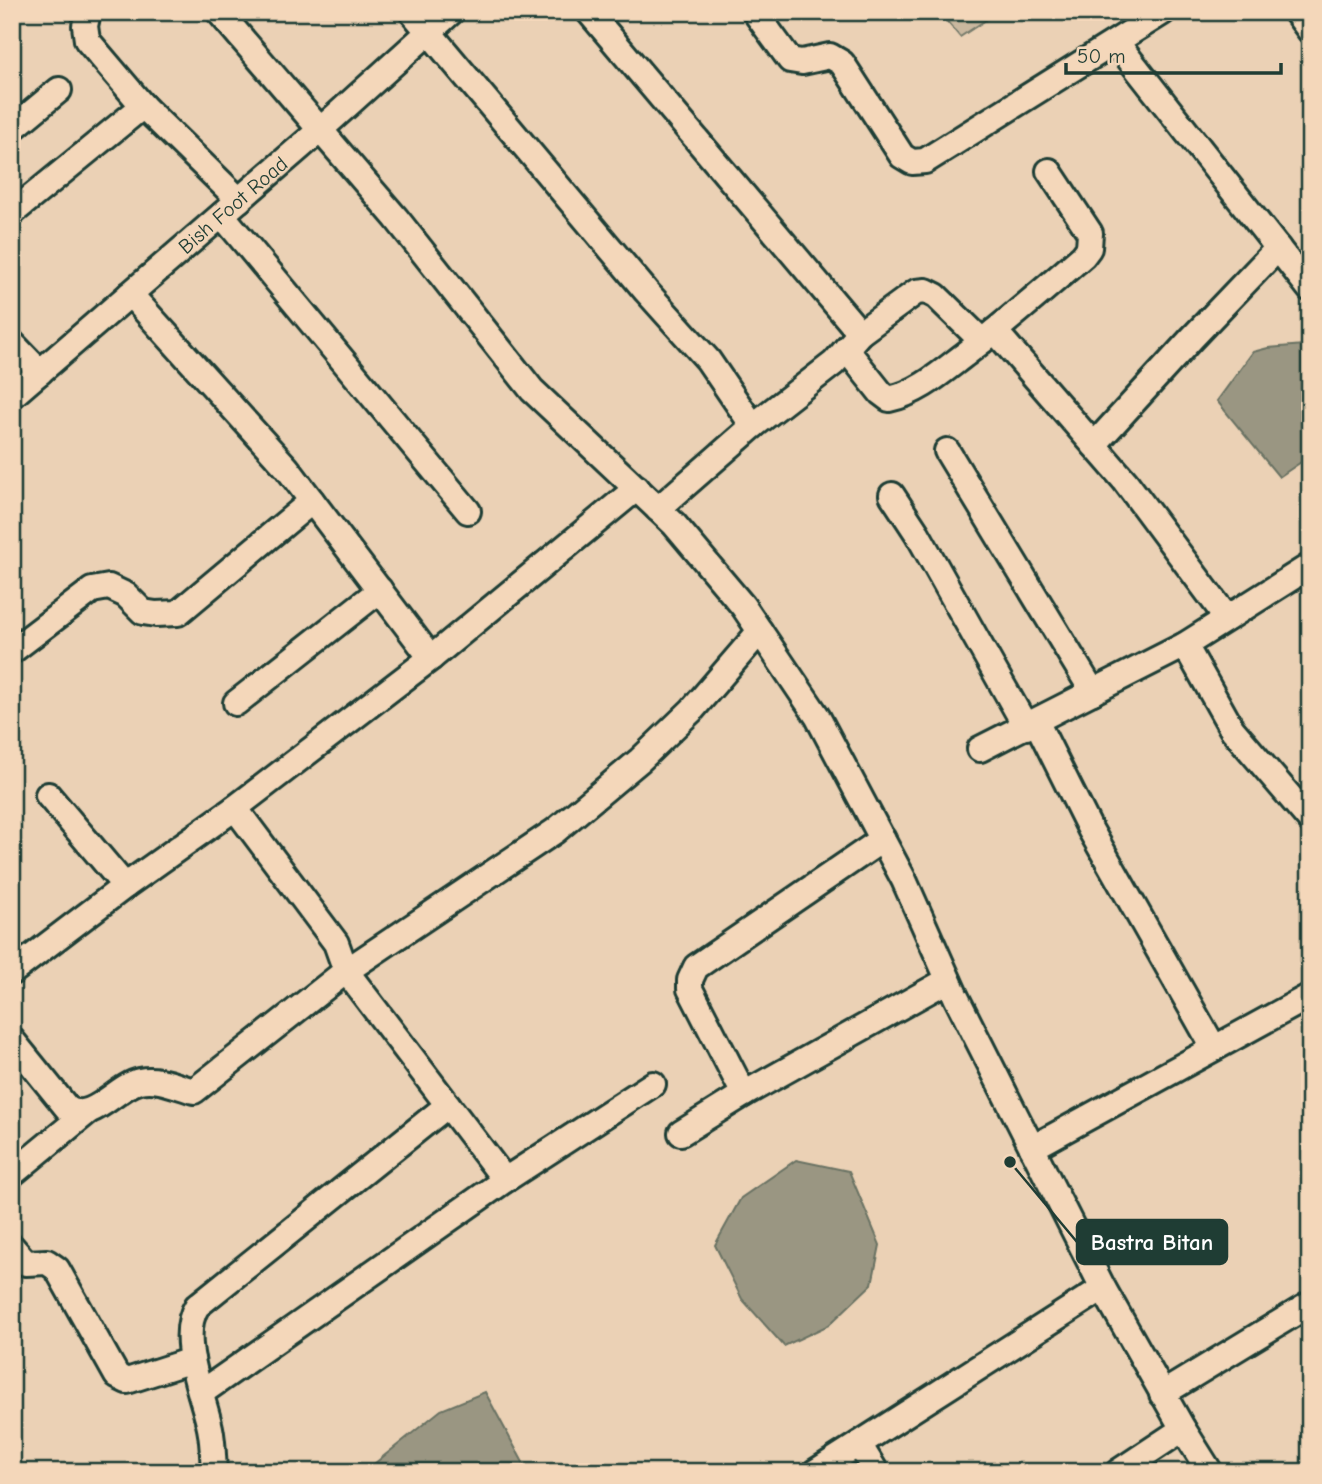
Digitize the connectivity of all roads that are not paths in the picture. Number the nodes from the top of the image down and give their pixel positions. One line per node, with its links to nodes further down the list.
1 (219, 12): 15 (street)
2 (412, 12): 9 (street)
3 (451, 12): 9 (street, Bish Foot Road)
4 (589, 12): 23 (street)
5 (755, 12): 11 (street)
6 (1163, 12): 11 (street)
7 (1296, 12): 10 (street)
8 (81, 17): 13 (street)
9 (430, 31): 15 (street, Bish Foot Road); 27 (street)
10 (1310, 31)
11 (1116, 41): 19 (street)
12 (59, 90): 14 (street)
13 (143, 106): 17 (street); 18 (street)
14 (12, 129)
15 (320, 130): 17 (street, Bish Foot Road); 30 (street)
16 (1049, 172): 22 (street)
17 (231, 208): 21 (street, Bish Foot Road); 34 (street)
18 (12, 213)
19 (1278, 248): 20 (street); 28 (street)
20 (1310, 289)
21 (130, 294): 25 (street, Bish Foot Road); 32 (street)
22 (988, 336): 23 (street); 23 (street); 28 (street)
23 (853, 341): 27 (street)
24 (12, 343): 25 (street)
25 (40, 372): 26 (street, Bish Foot Road)
26 (12, 396)
27 (753, 426): 33 (street)
28 (1094, 445): 37 (street)
29 (947, 452): 42 (street)
30 (637, 488): 33 (street); 41 (street)
31 (892, 495): 44 (street)
32 (312, 501): 36 (street); 40 (street)
33 (658, 509): 38 (street)
34 (468, 510)
35 (1310, 566): 37 (street)
36 (380, 590): 41 (street); 43 (street)
37 (1227, 618): 39 (street)
38 (760, 631): 49 (street); 51 (street)
39 (1185, 645): 42 (street); 48 (street)
40 (12, 651)
41 (431, 659): 47 (street)
42 (1093, 692): 44 (street)
43 (236, 703)
44 (1031, 724): 45 (street); 56 (street)
45 (981, 749)
46 (48, 795): 50 (street)
47 (236, 808): 50 (street); 51 (street)
48 (1310, 820)
49 (883, 839): 53 (street); 58 (street)
50 (125, 886): 52 (street)
51 (346, 971): 59 (street); 60 (street)
52 (12, 972)
53 (948, 980): 58 (street); 62 (street)
54 (1310, 996): 56 (street)
55 (12, 1040): 60 (street)
56 (1214, 1048): 62 (street)
57 (653, 1084): 64 (street)
58 (744, 1094): 61 (street)
59 (448, 1105): 64 (street); 68 (street)
60 (86, 1113): 63 (street)
61 (681, 1133)
62 (1032, 1148): 66 (street)
63 (12, 1174)
64 (505, 1180): 69 (street)
65 (12, 1247): 68 (street)
66 (1103, 1288): 70 (street); 72 (street)
67 (1310, 1304): 70 (street)
68 (192, 1360): 69 (street)
69 (201, 1393): 73 (street)
70 (1163, 1394): 71 (street)
71 (1182, 1429): 76 (street); 77 (street)
72 (859, 1444): 74 (street); 75 (street)
73 (214, 1472)
74 (815, 1472)
75 (876, 1472)
76 (1118, 1472)
77 (1210, 1472)

